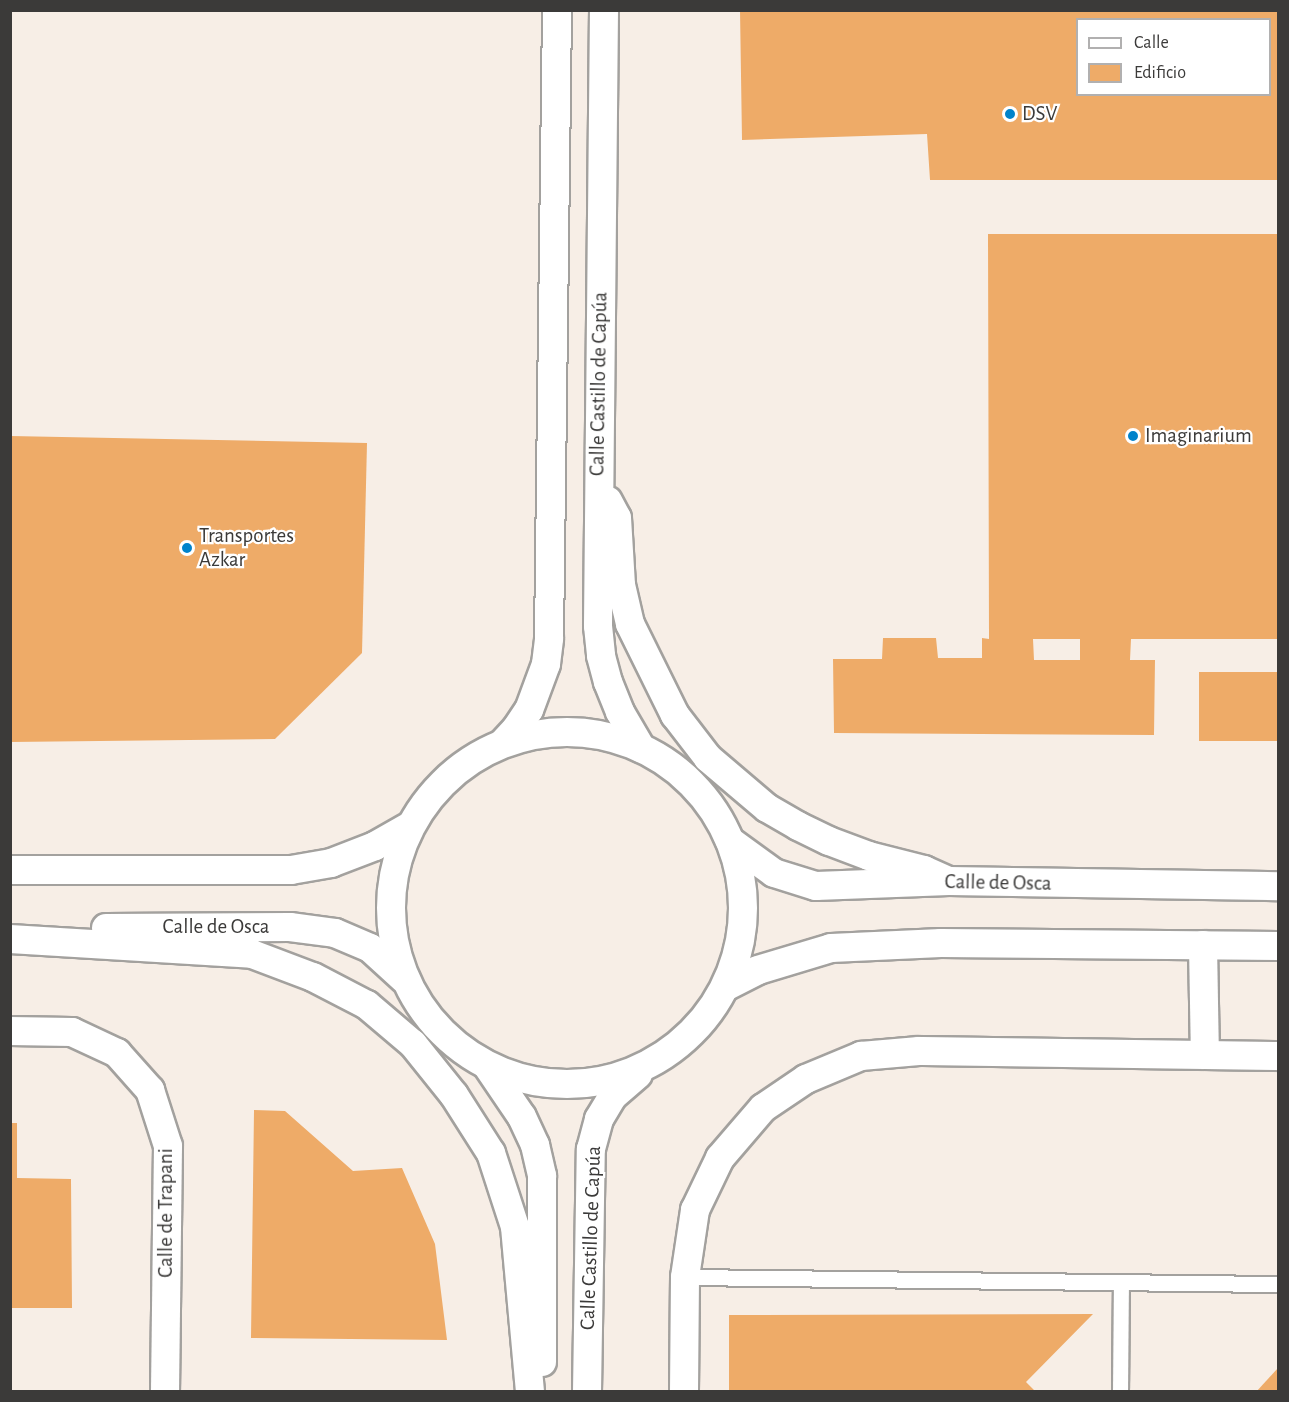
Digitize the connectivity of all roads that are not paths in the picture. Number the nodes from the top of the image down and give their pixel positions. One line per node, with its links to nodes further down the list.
1 (557, 10): 4 (street)
2 (604, 10): 3 (street, Calle Castillo de Capúa)
3 (598, 484): 5 (street, Calle Castillo de Capúa); 9 (street)
4 (503, 743): 5 (street); 6 (street)
5 (641, 748): 7 (street)
6 (410, 826): 8 (street); 15 (street)
7 (730, 841): 9 (street, Calle de Osca); 16 (street)
8 (10, 870)
9 (949, 881): 10 (street, Calle de Osca)
10 (1278, 886)
11 (10, 928): 15 (street, Calle de Osca)
12 (10, 939): 26 (street)
13 (1203, 945): 14 (street); 16 (street); 18 (street)
14 (1278, 946)
15 (405, 980): 20 (street)
16 (725, 987): 21 (street)
17 (10, 1031): 25 (street, Calle de Trapani)
18 (1205, 1056): 19 (street); 22 (street)
19 (1278, 1056)
20 (488, 1067): 21 (street); 27 (street)
21 (644, 1068): 28 (street, Calle Castillo de Capúa)
22 (686, 1278): 23 (lane); 29 (street)
23 (1121, 1282): 24 (lane); 30 (lane)
24 (1278, 1284)
25 (165, 1392)
26 (530, 1392)
27 (541, 1392)
28 (587, 1392)
29 (684, 1392)
30 (1120, 1392)

